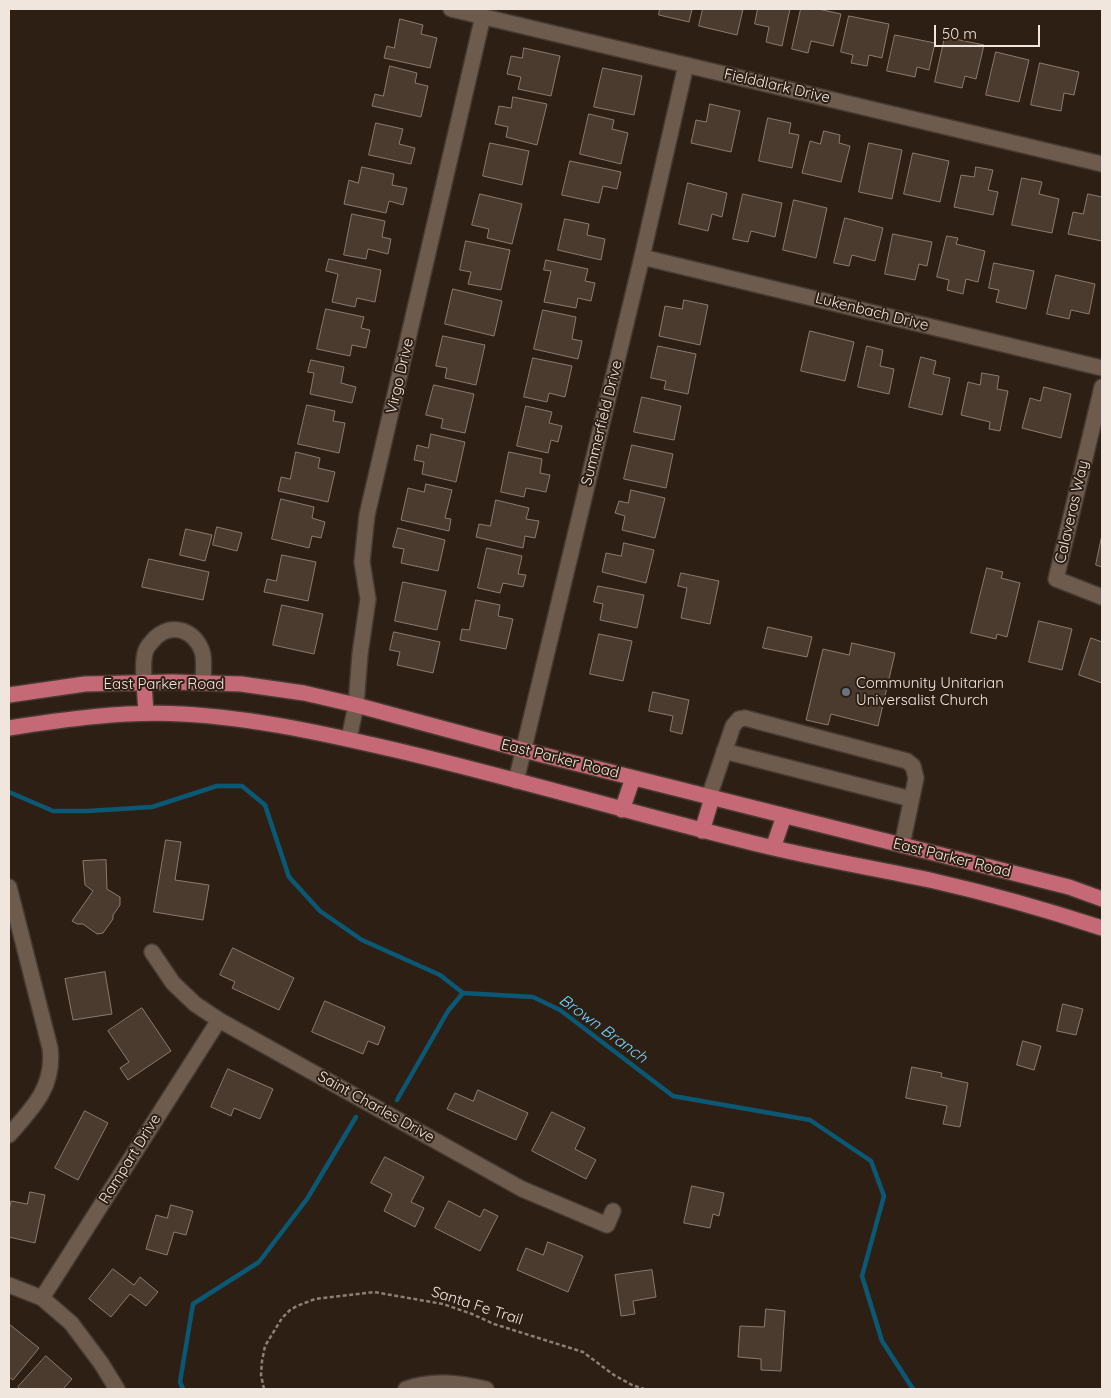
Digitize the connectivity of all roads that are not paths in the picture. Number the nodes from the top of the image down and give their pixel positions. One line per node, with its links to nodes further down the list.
1 (451, 9): 2 (street, Fielddlark Drive)
2 (484, 16): 3 (street, Fielddlark Drive); 12 (street, Virgo Drive)
3 (686, 65): 4 (street, Fielddlark Drive); 5 (street, Summerfield Drive)
4 (1102, 164)
5 (642, 257): 6 (street, Lukenbach Drive); 16 (street, Summerfield Drive)
6 (1102, 368)
7 (1102, 387): 8 (street, Calaveras Way)
8 (1102, 597)
9 (144, 682): 10 (main road, East Parker Road); 10 (street); 11 (main road, East Parker Road); 13 (main road)
10 (204, 682): 12 (main road, East Parker Road)
11 (9, 694)
12 (356, 705): 15 (street, Virgo Drive); 16 (main road, East Parker Road)
13 (146, 713): 14 (main road, East Parker Road); 15 (main road, East Parker Road)
14 (9, 728)
15 (349, 739): 19 (main road, East Parker Road)
16 (523, 750): 18 (main road, East Parker Road); 19 (street, Summerfield Drive)
17 (724, 751): 20 (street); 21 (street); 21 (street)
18 (633, 778): 20 (main road, East Parker Road); 22 (main road)
19 (516, 781): 22 (main road, East Parker Road)
20 (710, 797): 23 (main road, East Parker Road); 24 (main road)
21 (911, 799): 25 (street)
22 (622, 810): 24 (main road, East Parker Road)
23 (784, 816): 25 (main road, East Parker Road); 26 (main road)
24 (702, 830): 26 (main road, East Parker Road)
25 (902, 845): 27 (main road, East Parker Road)
26 (773, 848): 28 (main road, East Parker Road)
27 (940, 854): 28 (main road); 30 (main road, East Parker Road)
28 (935, 882): 32 (main road, East Parker Road)
29 (9, 888): 36 (street)
30 (1081, 891): 31 (main road, East Parker Road); 32 (main road)
31 (1102, 899)
32 (1072, 918): 33 (main road, East Parker Road)
33 (1102, 928)
34 (152, 952): 35 (street, Saint Charles Drive)
35 (219, 1020): 37 (street, Saint Charles Drive); 39 (street, Rampart Drive)
36 (9, 1135)
37 (613, 1211)
38 (9, 1285): 39 (street)
39 (42, 1298): 40 (street)
40 (117, 1389)
41 (406, 1389): 42 (street)
42 (486, 1389)

